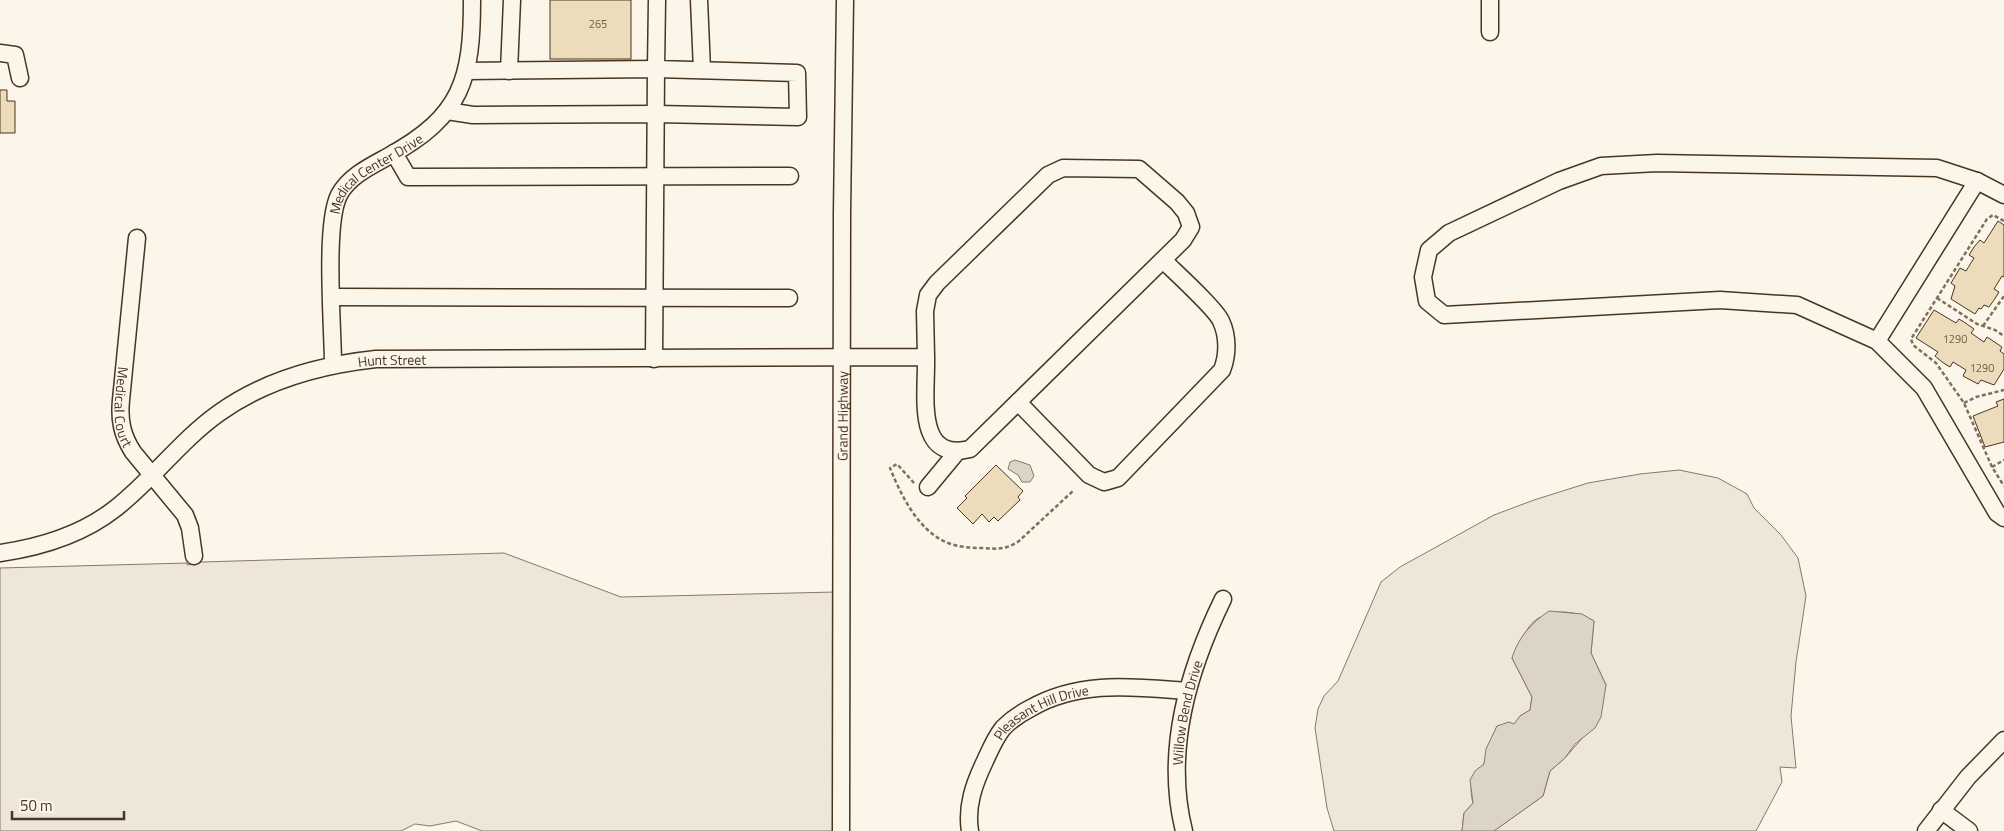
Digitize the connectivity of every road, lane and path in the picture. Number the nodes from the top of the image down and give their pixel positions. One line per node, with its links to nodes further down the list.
1 (472, 0): 11 (street, Medical Center Drive)
2 (512, 0): 12 (street)
3 (657, 0): 9 (street)
4 (699, 0): 10 (street)
5 (845, 0): 34 (street, Grand Highway)
6 (1490, 0): 7 (street)
7 (1490, 32)
8 (0, 53): 13 (street)
9 (656, 69): 10 (street); 12 (street); 15 (street)
10 (702, 70): 15 (street)
11 (467, 71): 12 (street); 14 (street, Medical Center Drive)
12 (509, 71)
13 (20, 78)
14 (446, 111): 15 (street); 16 (street, Medical Center Drive)
15 (657, 114): 17 (street)
16 (394, 153): 17 (street); 25 (street, Medical Center Drive)
17 (656, 176): 18 (street); 26 (street)
18 (790, 176)
19 (1977, 181): 20 (street); 31 (street); 31 (street)
20 (2004, 195)
21 (2004, 221): 28 (path)
22 (137, 238): 42 (street, Medical Court)
23 (1163, 260): 32 (street); 37 (street); 37 (street)
24 (2004, 296): 29 (path)
25 (332, 297): 26 (street); 35 (street, Medical Center Drive)
26 (655, 298): 27 (street); 33 (street)
27 (789, 298)
28 (1937, 298): 29 (path); 38 (path)
29 (1983, 326): 30 (path)
30 (2004, 336)
31 (1877, 341): 46 (street)
32 (926, 357): 34 (street, Hunt Street); 39 (street)
33 (654, 359): 34 (street, Hunt Street); 35 (street, Hunt Street)
34 (842, 359): 53 (street, Grand Highway)
35 (333, 365): 42 (street, Hunt Street)
36 (2004, 390): 38 (path)
37 (1018, 402): 39 (street)
38 (1964, 403): 41 (path)
39 (956, 452): 43 (street)
40 (2004, 460): 41 (path)
41 (1992, 467): 44 (path)
42 (152, 475): 47 (street, Hunt Street); 48 (street, Medical Court)
43 (922, 486): 45 (path)
44 (2004, 486)
45 (1074, 490)
46 (2004, 518)
47 (0, 553)
48 (194, 556)
49 (1223, 600): 50 (street, Willow Bend Drive)
50 (1187, 690): 54 (street, Pleasant Hill Drive); 55 (street, Willow Bend Drive)
51 (2004, 740): 52 (street)
52 (1941, 810): 56 (street); 57 (street)
53 (841, 831)
54 (970, 831)
55 (1184, 831)
56 (1926, 831)
57 (1969, 831)

